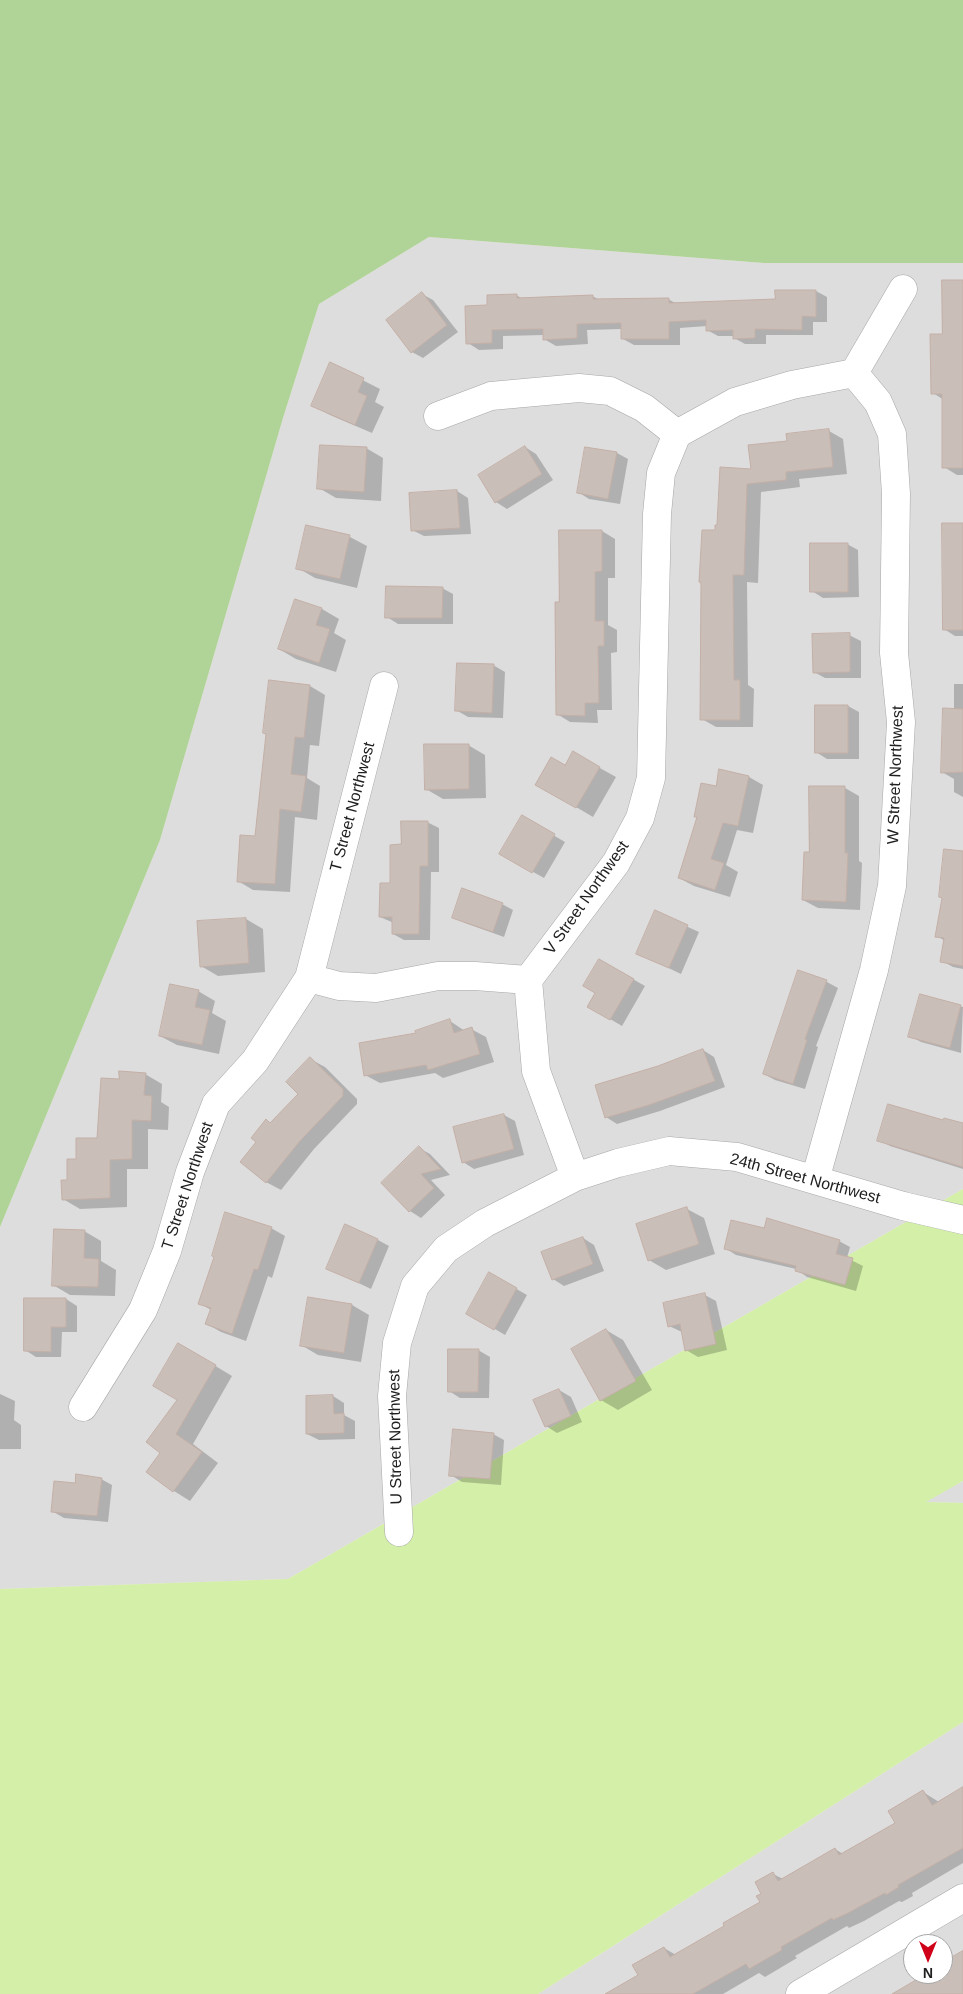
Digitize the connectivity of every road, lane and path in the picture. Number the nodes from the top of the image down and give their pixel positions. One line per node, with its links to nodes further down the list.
1 (903, 289): 2 (street)
2 (854, 373): 4 (street); 9 (street, W Street Northwest)
3 (438, 416): 4 (street)
4 (677, 434): 7 (street, V Street Northwest)
5 (384, 686): 6 (street, T Street Northwest)
6 (309, 978): 7 (street); 12 (street, T Street Northwest)
7 (528, 980): 8 (street)
8 (576, 1177): 9 (street, 24th Street Northwest); 11 (street, 24th Street Northwest)
9 (815, 1180): 10 (street, 24th Street Northwest)
10 (963, 1220)
11 (397, 1343): 13 (street, U Street Northwest)
12 (83, 1407)
13 (399, 1532)
14 (963, 1898): 15 (street)
15 (804, 1993)

